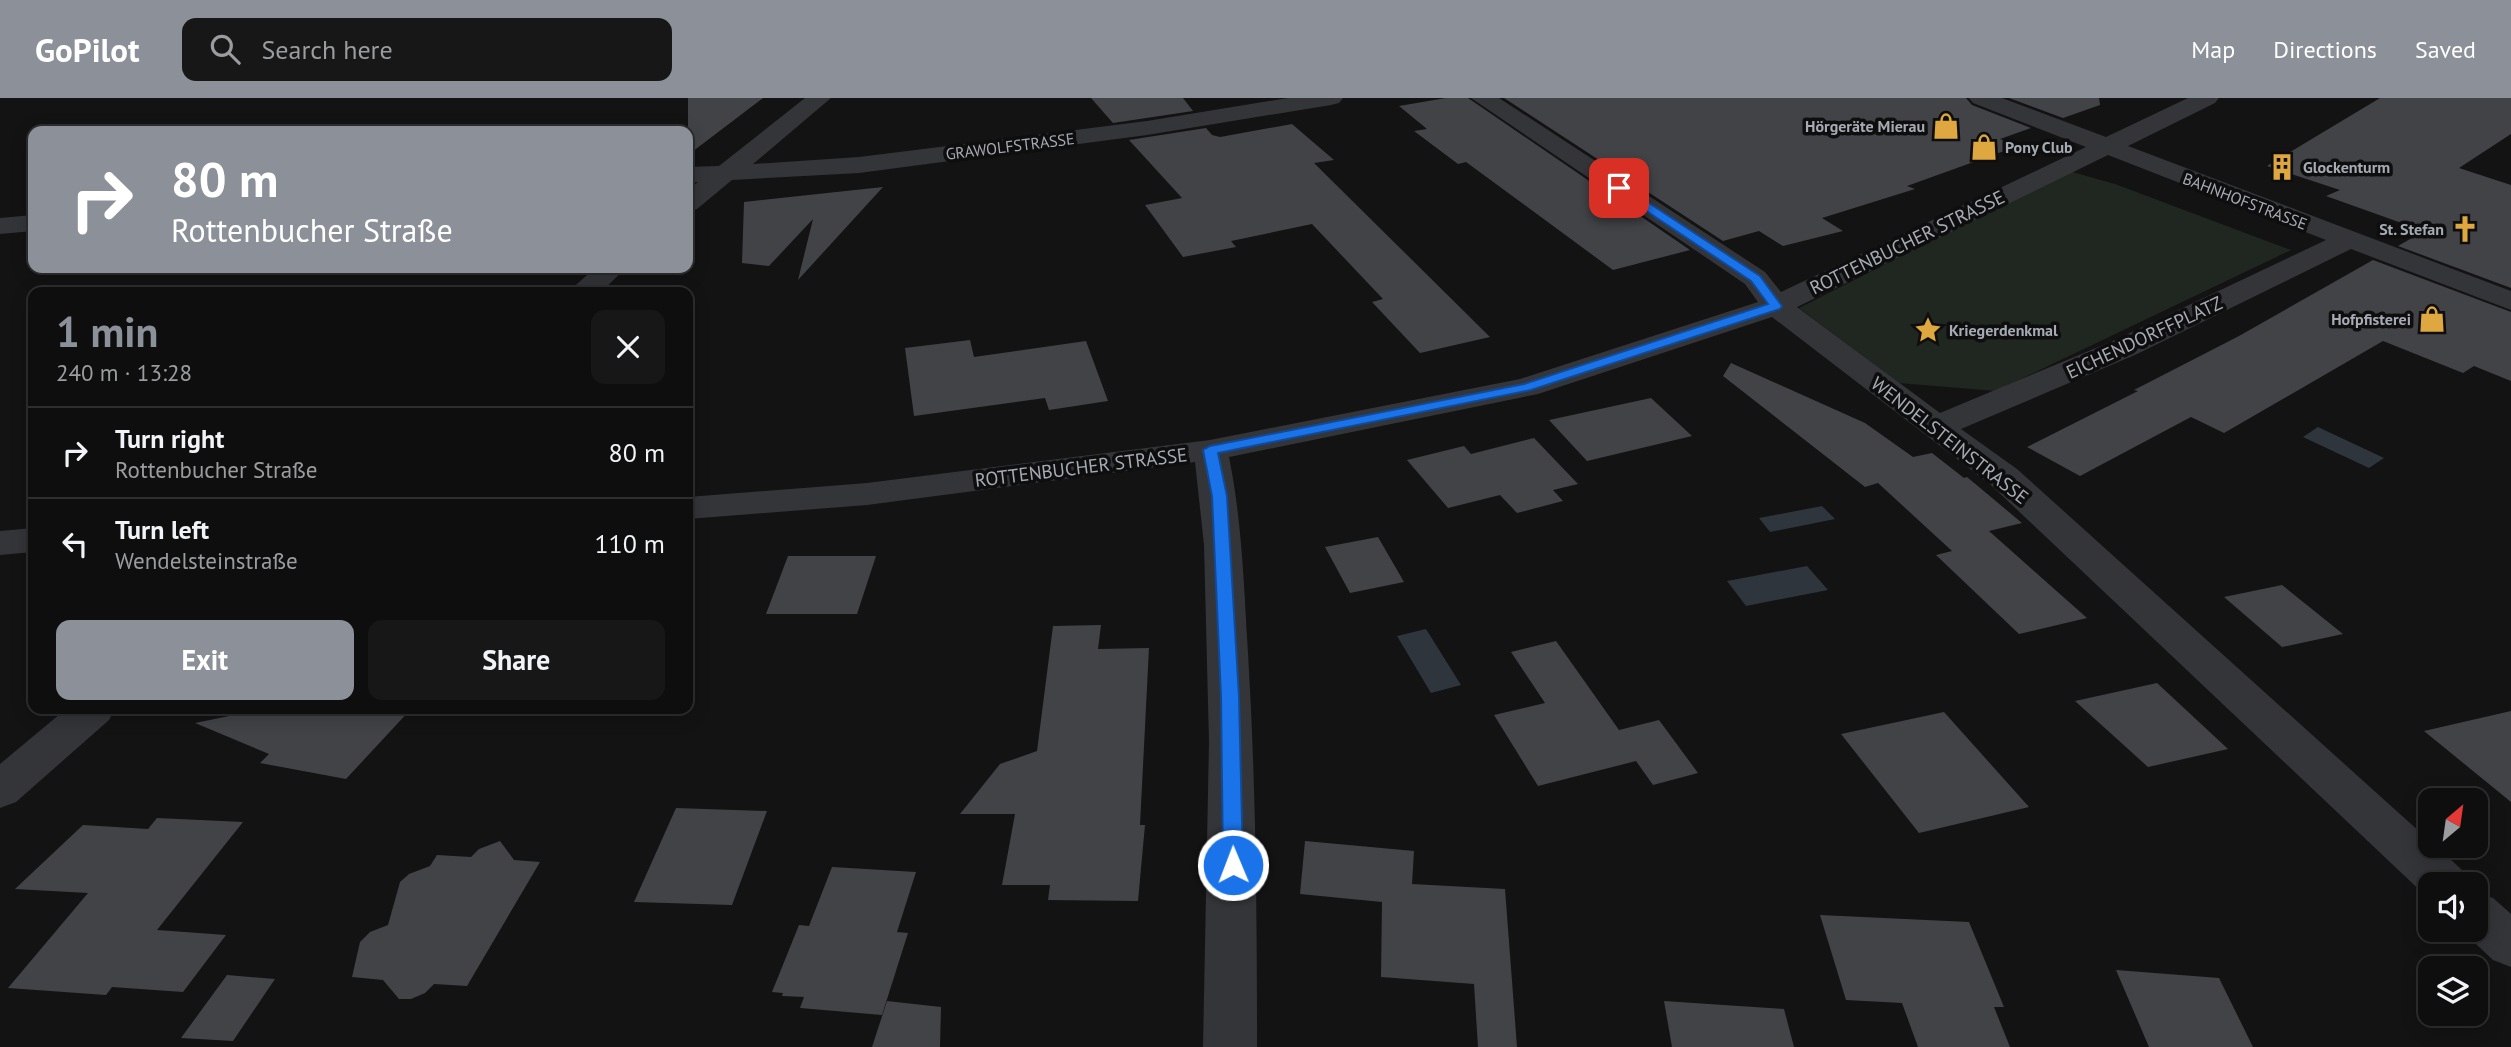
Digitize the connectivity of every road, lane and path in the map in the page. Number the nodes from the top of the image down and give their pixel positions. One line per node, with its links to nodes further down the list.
1 (819, 98): 7 (street)
2 (1331, 98): 7 (street, GRAWOLFSTRASSE)
3 (1483, 98): 16 (street, WENDELSTEINSTRASSE)
4 (1981, 98): 6 (street, BAHNHOFSTRASSE)
5 (2207, 98): 6 (street, ROTTENBUCHER STRASSE)
6 (2105, 148): 12 (street, BAHNHOFSTRASSE); 16 (street, ROTTENBUCHER STRASSE)
7 (724, 172): 8 (street, GRAWOLFSTRASSE); 9 (street)
8 (693, 175)
9 (693, 199)
10 (28, 223): 11 (street)
11 (0, 226)
12 (2348, 240): 15 (street, BAHNHOFSTRASSE); 17 (street, EICHENDORFFPLATZ)
13 (606, 273): 14 (street)
14 (589, 287)
15 (2511, 301)
16 (1776, 306): 17 (street, WENDELSTEINSTRASSE); 18 (street, ROTTENBUCHER STRASSE)
17 (1936, 427): 24 (street, WENDELSTEINSTRASSE)
18 (1210, 450): 19 (street, ROTTENBUCHER STRASSE); 27 (street)
19 (693, 508)
20 (28, 540): 21 (street)
21 (0, 543)
22 (88, 714): 23 (street)
23 (0, 790)
24 (2432, 872)
25 (2488, 924): 26 (street)
26 (2511, 945)
27 (1230, 1047)

